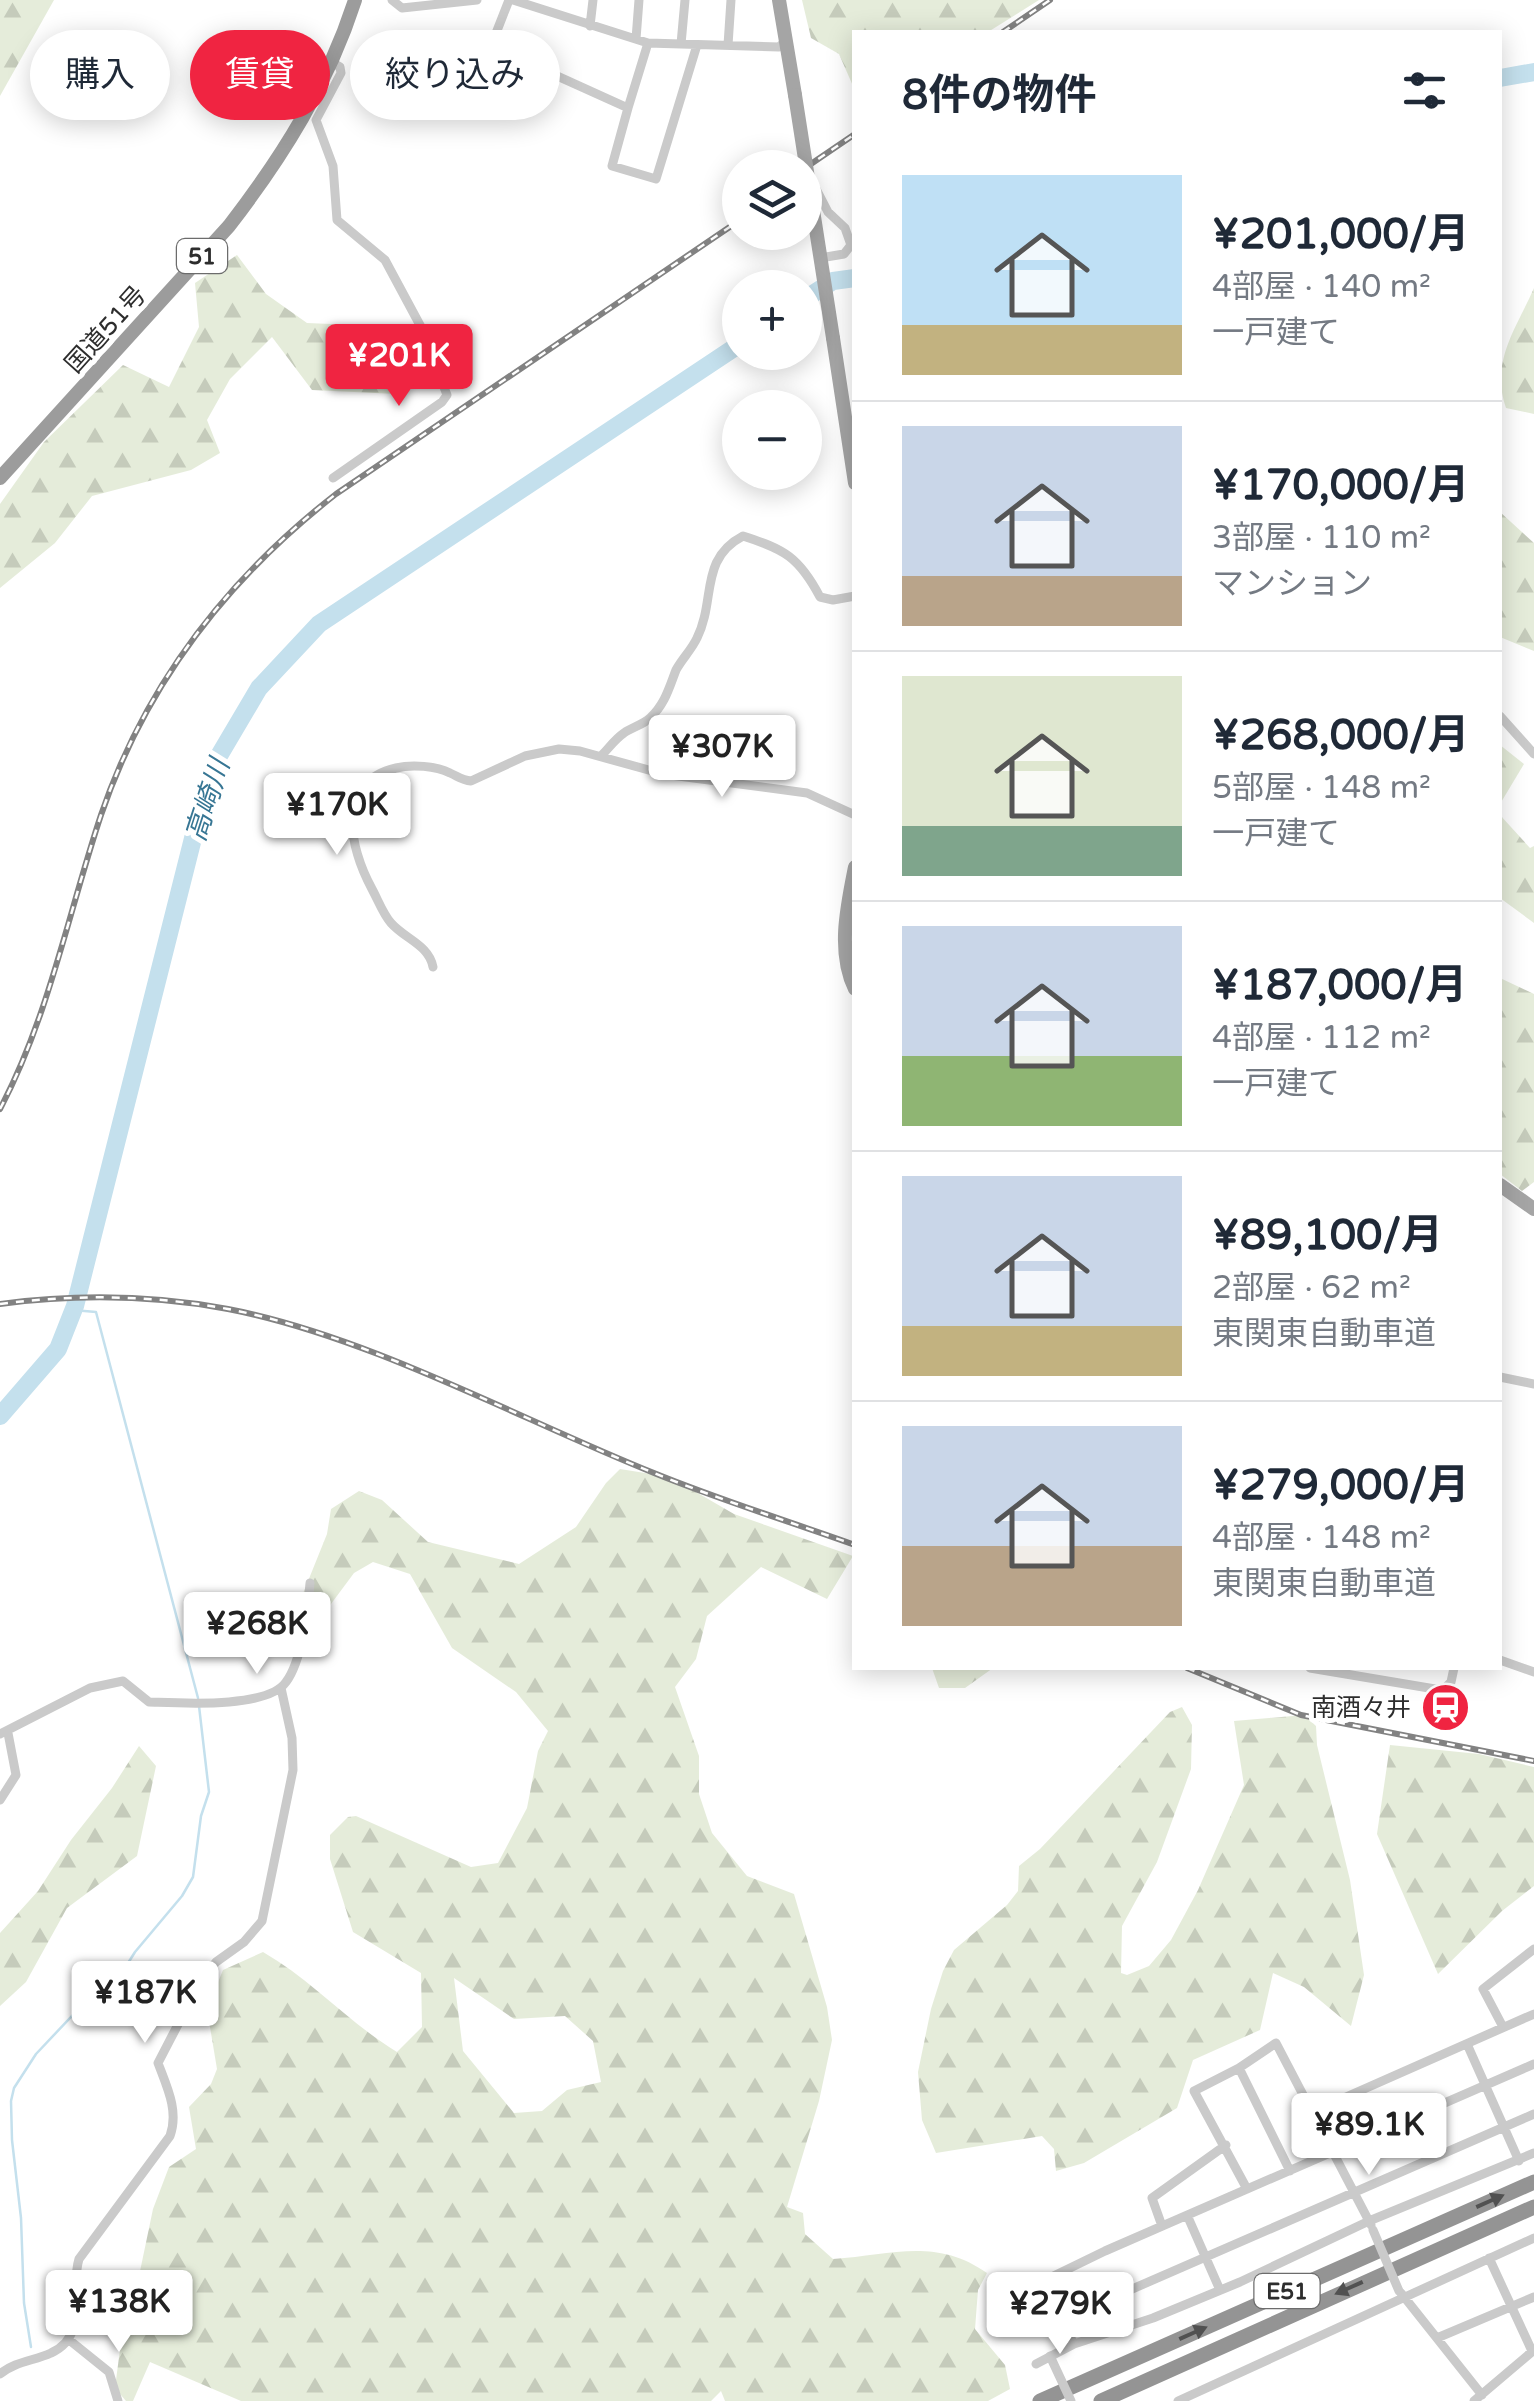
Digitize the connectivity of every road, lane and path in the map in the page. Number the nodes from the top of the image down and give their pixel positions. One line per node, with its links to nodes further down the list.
1 (355, 0): 18 (highway, 国道51号 / 51)
2 (392, 0): 10 (street)
3 (476, 0): 10 (street)
4 (511, 0): 11 (street); 19 (street)
5 (593, 0): 11 (street)
6 (639, 0): 12 (street)
7 (685, 0): 15 (street)
8 (731, 0): 17 (street)
9 (778, 0): 13 (main road)
10 (421, 2)
11 (590, 26): 12 (street)
12 (636, 39): 14 (street)
13 (788, 40): 17 (street); 21 (main road, bridge)
14 (648, 43): 15 (street); 19 (street)
15 (681, 44): 16 (street)
16 (697, 45): 17 (street); 19 (street)
17 (728, 45)
18 (333, 63): 23 (highway, 国道51号 / 51); 24 (street)
19 (628, 108)
20 (822, 201): 21 (street)
21 (820, 258): 22 (main road, bridge)
22 (852, 464)
23 (0, 478)
24 (334, 478)
25 (852, 597): 30 (street)
26 (1502, 718): 28 (street)
27 (1502, 727): 28 (street)
28 (1513, 730): 29 (street)
29 (1534, 754)
30 (602, 756): 31 (street); 33 (street)
31 (852, 814)
32 (852, 890): 34 (main road)
33 (433, 967)
34 (852, 983)
35 (1502, 1186): 36 (main road)
36 (1534, 1209)
37 (1502, 1376): 38 (street)
38 (1534, 1384)
39 (310, 1583): 44 (street)
40 (1502, 1661): 43 (street)
41 (1322, 1670): 42 (street)
42 (1453, 1670)
43 (1534, 1672)
44 (281, 1688): 45 (street); 78 (street)
45 (4, 1733): 46 (street)
46 (0, 1800)
47 (1534, 1949): 49 (street)
48 (1534, 2014): 49 (street)
49 (1503, 2027): 50 (street)
50 (1468, 2044): 53 (street); 54 (street)
51 (1534, 2064): 53 (street)
52 (1239, 2068): 54 (street); 57 (street); 61 (street)
53 (1486, 2085): 56 (street); 58 (street)
54 (1312, 2112): 58 (street)
55 (1534, 2114): 56 (street)
56 (1504, 2127): 60 (street); 64 (street)
57 (1226, 2145): 63 (street); 67 (street)
58 (1334, 2153): 61 (street); 64 (street)
59 (1534, 2153): 60 (street)
60 (1518, 2160): 68 (street)
61 (1290, 2171): 63 (street)
62 (1534, 2182): 86 (highway, E51, one-way to 62)
63 (1247, 2189): 66 (street)
64 (1354, 2193): 68 (street); 70 (street)
65 (1534, 2207): 88 (highway, E51, one-way to 88)
66 (1187, 2215): 67 (street); 70 (street)
67 (1162, 2226): 76 (street)
68 (1371, 2226): 72 (street); 73 (street, bridge)
69 (1534, 2238): 71 (street)
70 (1206, 2257): 72 (street); 76 (street)
71 (1489, 2258): 73 (street); 75 (street)
72 (1220, 2290): 79 (street)
73 (1401, 2294): 77 (street); 89 (street)
74 (1534, 2297): 75 (street)
75 (1512, 2306): 77 (street); 80 (street)
76 (1060, 2320): 79 (street)
77 (1437, 2338): 84 (street)
78 (68, 2339): 83 (street); 85 (street)
79 (1074, 2344): 81 (street)
80 (1533, 2350): 84 (street)
81 (1050, 2356): 82 (street); 87 (street, bridge)
82 (1036, 2364)
83 (0, 2374)
84 (1478, 2398)
85 (118, 2401)
86 (1040, 2401)
87 (1071, 2401)
88 (1101, 2401)
89 (1178, 2401)

